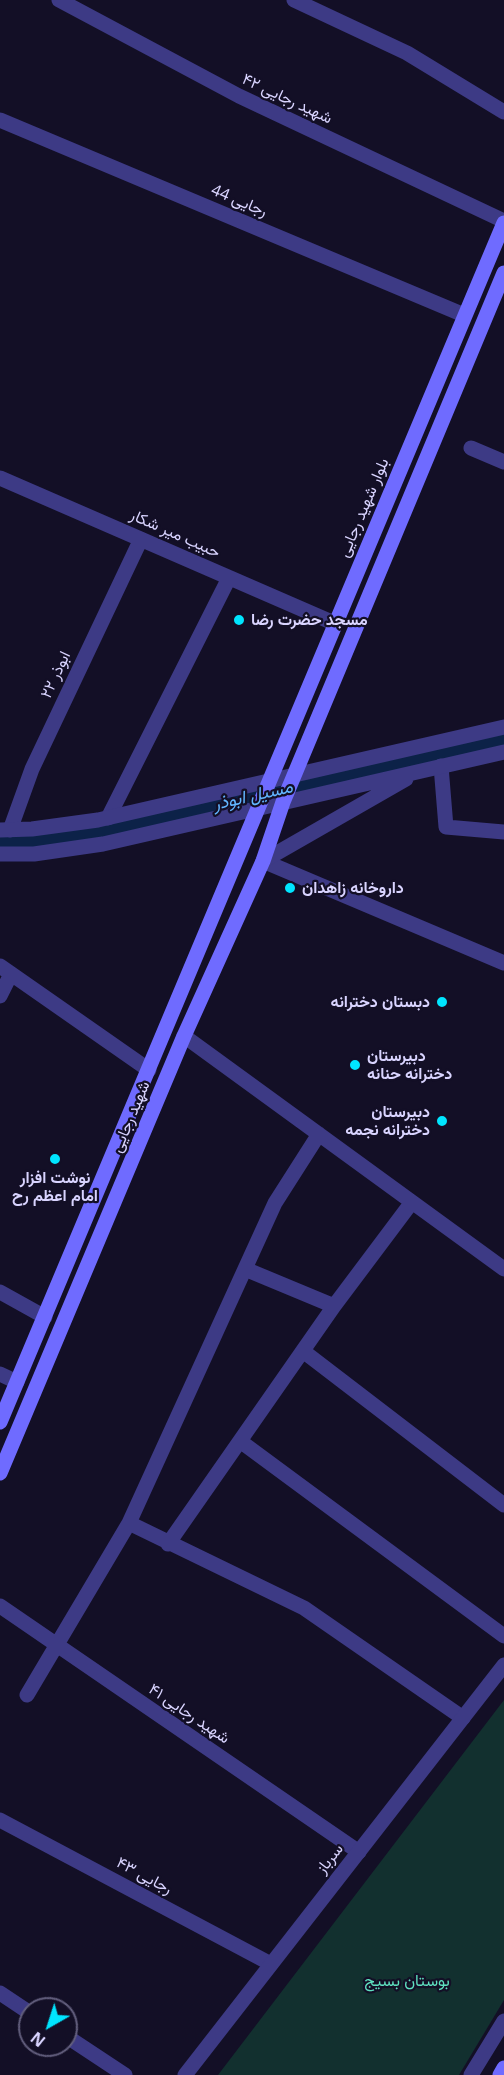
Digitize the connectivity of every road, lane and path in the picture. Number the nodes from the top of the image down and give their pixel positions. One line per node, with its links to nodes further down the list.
1 (59, 0): 5 (street, شهید رجایی ۴۲)
2 (294, 0): 3 (street)
3 (504, 112)
4 (0, 120): 7 (street, رجایی 44)
5 (504, 222): 7 (main road, بلوار شهید رجایی)
6 (504, 273): 18 (main road)
7 (464, 315): 13 (main road, بلوار شهید رجایی)
8 (471, 448): 9 (street)
9 (504, 462)
10 (0, 478): 11 (street, حبیب میر شکار)
11 (141, 539): 12 (street, حبیب میر شکار); 23 (street, ابوذر ۲۲)
12 (229, 578): 13 (street, حبیب میر شکار); 22 (street)
13 (336, 624): 19 (main road, بلوار شهید رجایی)
14 (504, 727): 18 (street)
15 (504, 752): 16 (street)
16 (441, 766): 17 (street); 24 (street)
17 (420, 771): 20 (street); 26 (street)
18 (294, 775): 19 (street); 20 (main road, شهید رجایی)
19 (271, 781): 21 (main road, بلوار شهید رجایی); 22 (street)
20 (283, 802): 21 (street); 26 (main road, شهید رجایی)
21 (259, 808): 25 (street); 31 (main road, شهید رجایی)
22 (108, 818): 23 (street)
23 (5, 830)
24 (504, 832)
25 (0, 854)
26 (263, 861): 27 (street); 30 (main road, شهید رجایی)
27 (504, 963)
28 (5, 970): 29 (street); 31 (street)
29 (0, 996)
30 (184, 1036): 32 (street); 44 (main road, شهید رجایی)
31 (149, 1070): 38 (main road, شهید رجایی)
32 (319, 1134): 33 (street); 34 (street)
33 (412, 1202): 35 (street); 37 (street)
34 (245, 1269): 37 (street); 46 (street)
35 (504, 1269)
36 (0, 1292): 38 (street)
37 (334, 1306): 39 (street)
38 (45, 1317): 41 (main road, شهید رجایی)
39 (303, 1351): 43 (street); 45 (street)
40 (0, 1374): 41 (street)
41 (17, 1382): 42 (main road, شهید رجایی)
42 (0, 1422)
43 (240, 1441): 47 (street); 49 (street)
44 (0, 1473)
45 (504, 1505)
46 (129, 1523): 47 (street); 50 (street)
47 (168, 1544): 53 (street)
48 (0, 1606): 50 (street, شهید رجایی ۴۱)
49 (504, 1636)
50 (56, 1645): 52 (street); 55 (street, شهید رجایی ۴۱)
51 (504, 1665): 53 (street, سرباز)
52 (27, 1695)
53 (463, 1718): 55 (street, سرباز)
54 (0, 1820): 56 (street, رجایی ۴۳)
55 (359, 1852): 56 (street, سرباز)
56 (271, 1964): 63 (street, سرباز)
57 (0, 1993): 58 (street)
58 (18, 2005)
59 (504, 2021): 64 (street)
60 (78, 2044): 62 (street)
61 (504, 2068): 65 (main road)
62 (125, 2075)
63 (186, 2075)
64 (471, 2075)
65 (500, 2075)

